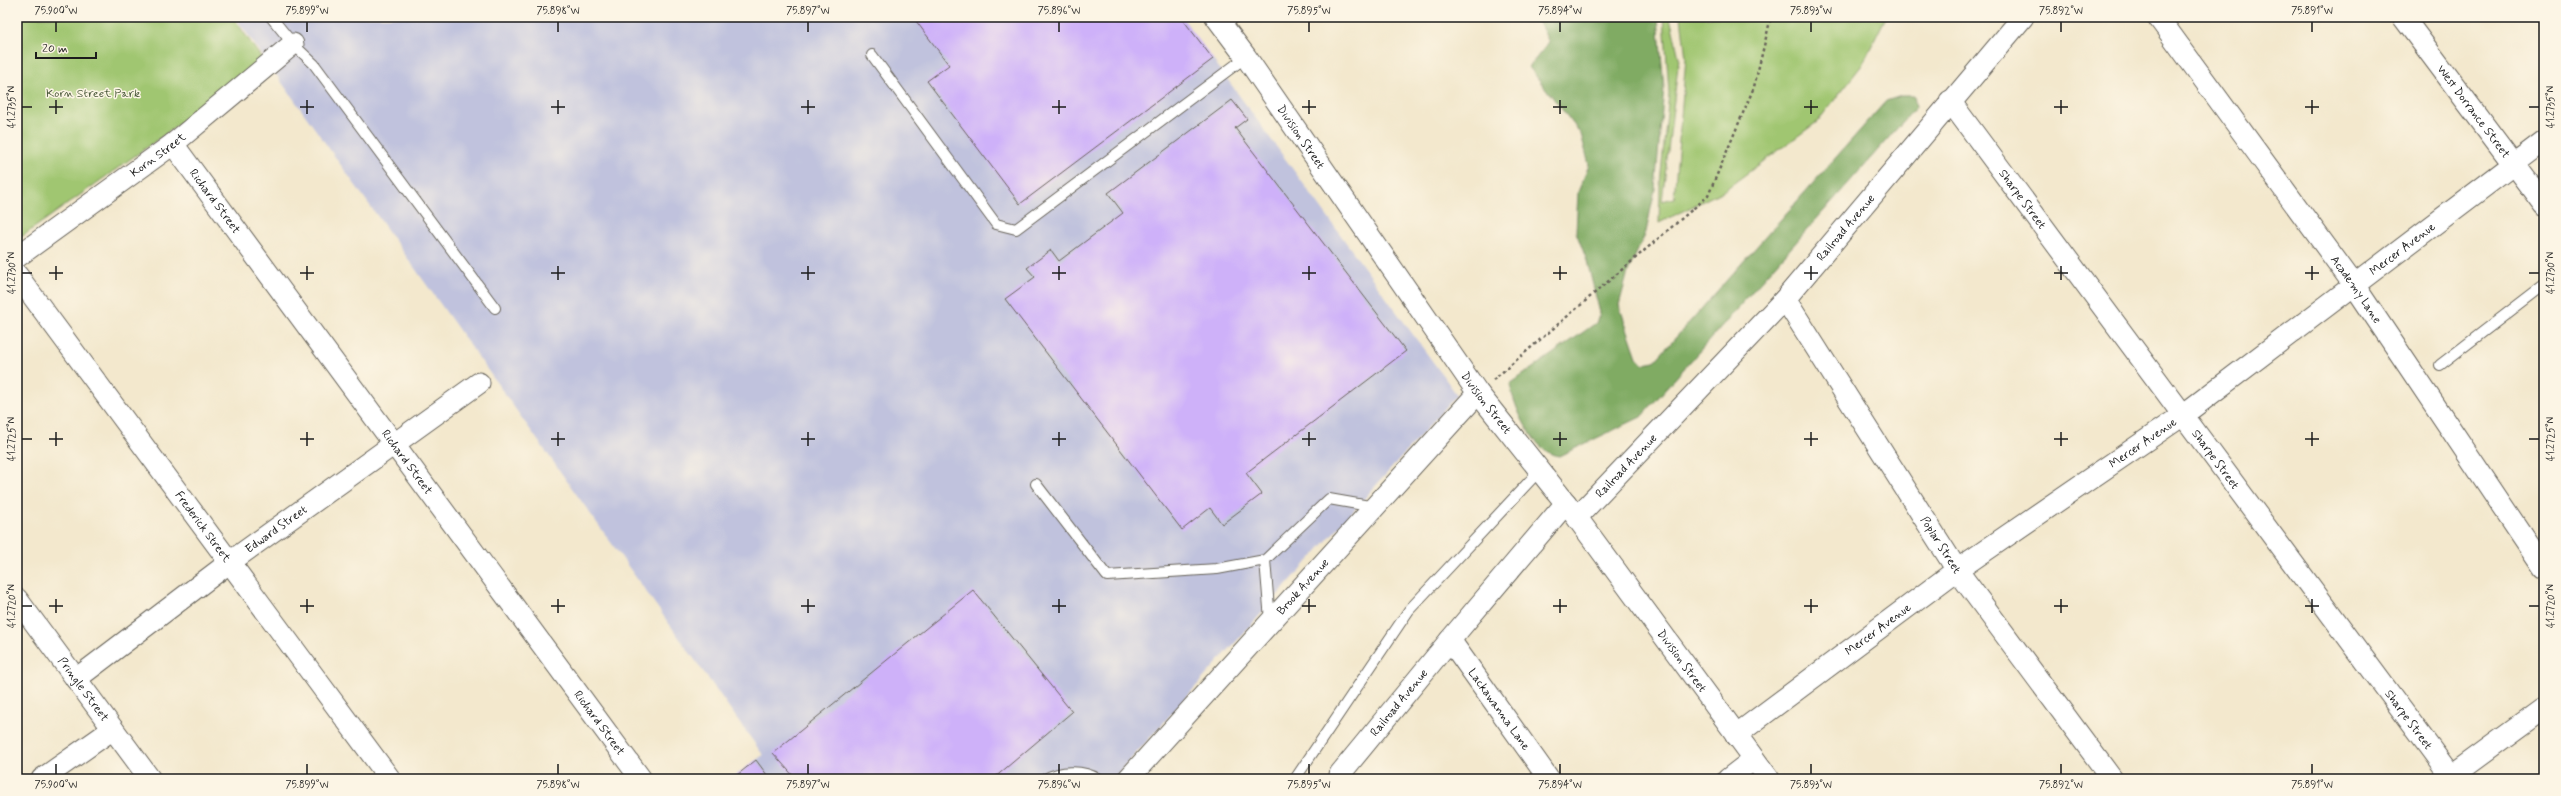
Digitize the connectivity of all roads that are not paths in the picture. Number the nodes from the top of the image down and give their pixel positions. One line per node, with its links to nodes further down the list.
1 (271, 17): 6 (lane)
2 (2023, 17): 9 (street, Railroad Avenue)
3 (2158, 17): 16 (street, Academy Lane)
4 (2403, 17): 12 (street, West Dorrance Street)
5 (1224, 20): 8 (street, Division Street)
6 (293, 44): 11 (street, Korn Street); 19 (lane)
7 (872, 55): 8 (lane)
8 (1246, 57): 22 (street, Division Street)
9 (1950, 101): 18 (street, Railroad Avenue); 23 (street, Sharpe Street)
10 (2544, 141): 12 (street, Mercer Avenue)
11 (173, 144): 14 (street, Korn Street); 24 (street, Richard Street)
12 (2513, 164): 13 (street, West Dorrance Street); 16 (street, Mercer Avenue)
13 (2544, 205)
14 (17, 257)
15 (17, 274): 30 (street, Frederick Street)
16 (2354, 285): 23 (street, Mercer Avenue); 31 (street, Academy Lane)
17 (2544, 285): 20 (lane)
18 (1785, 299): 28 (street, Railroad Avenue); 32 (street, Poplar Street)
19 (495, 308)
20 (2440, 365)
21 (479, 383): 24 (street, Edward Street)
22 (1478, 393): 25 (street, Division Street); 27 (street, Brook Avenue)
23 (2183, 415): 32 (street, Mercer Avenue); 42 (street, Sharpe Street)
24 (394, 443): 30 (street, Edward Street); 46 (street, Richard Street)
25 (1540, 470): 28 (street, Division Street); 50 (lane)
26 (1036, 484): 29 (lane)
27 (1375, 507): 29 (lane); 34 (street, Brook Avenue)
28 (1571, 510): 35 (street, Railroad Avenue); 39 (street, Division Street)
29 (1265, 560): 34 (lane)
30 (230, 562): 36 (street, Edward Street); 45 (street, Frederick Street)
31 (2544, 568)
32 (1957, 570): 39 (street, Mercer Avenue); 54 (street, Poplar Street)
33 (17, 599): 36 (street, Pringle Street)
34 (1271, 622): 49 (street, Brook Avenue)
35 (1450, 640): 41 (street, Railroad Avenue); 51 (street, Lackawanna Lane)
36 (76, 679): 38 (street, Pringle Street)
37 (2544, 708): 42 (street)
38 (113, 729): 43 (street); 44 (street, Pringle Street)
39 (1736, 735): 40 (street, Division Street)
40 (1754, 759): 52 (street); 53 (street, Division Street)
41 (1342, 777)
42 (2450, 778)
43 (42, 779)
44 (150, 779)
45 (390, 779)
46 (641, 779)
47 (1045, 779): 48 (lane)
48 (1098, 779)
49 (1128, 779)
50 (1295, 779)
51 (1549, 779)
52 (1728, 779)
53 (1769, 779)
54 (2112, 779)

